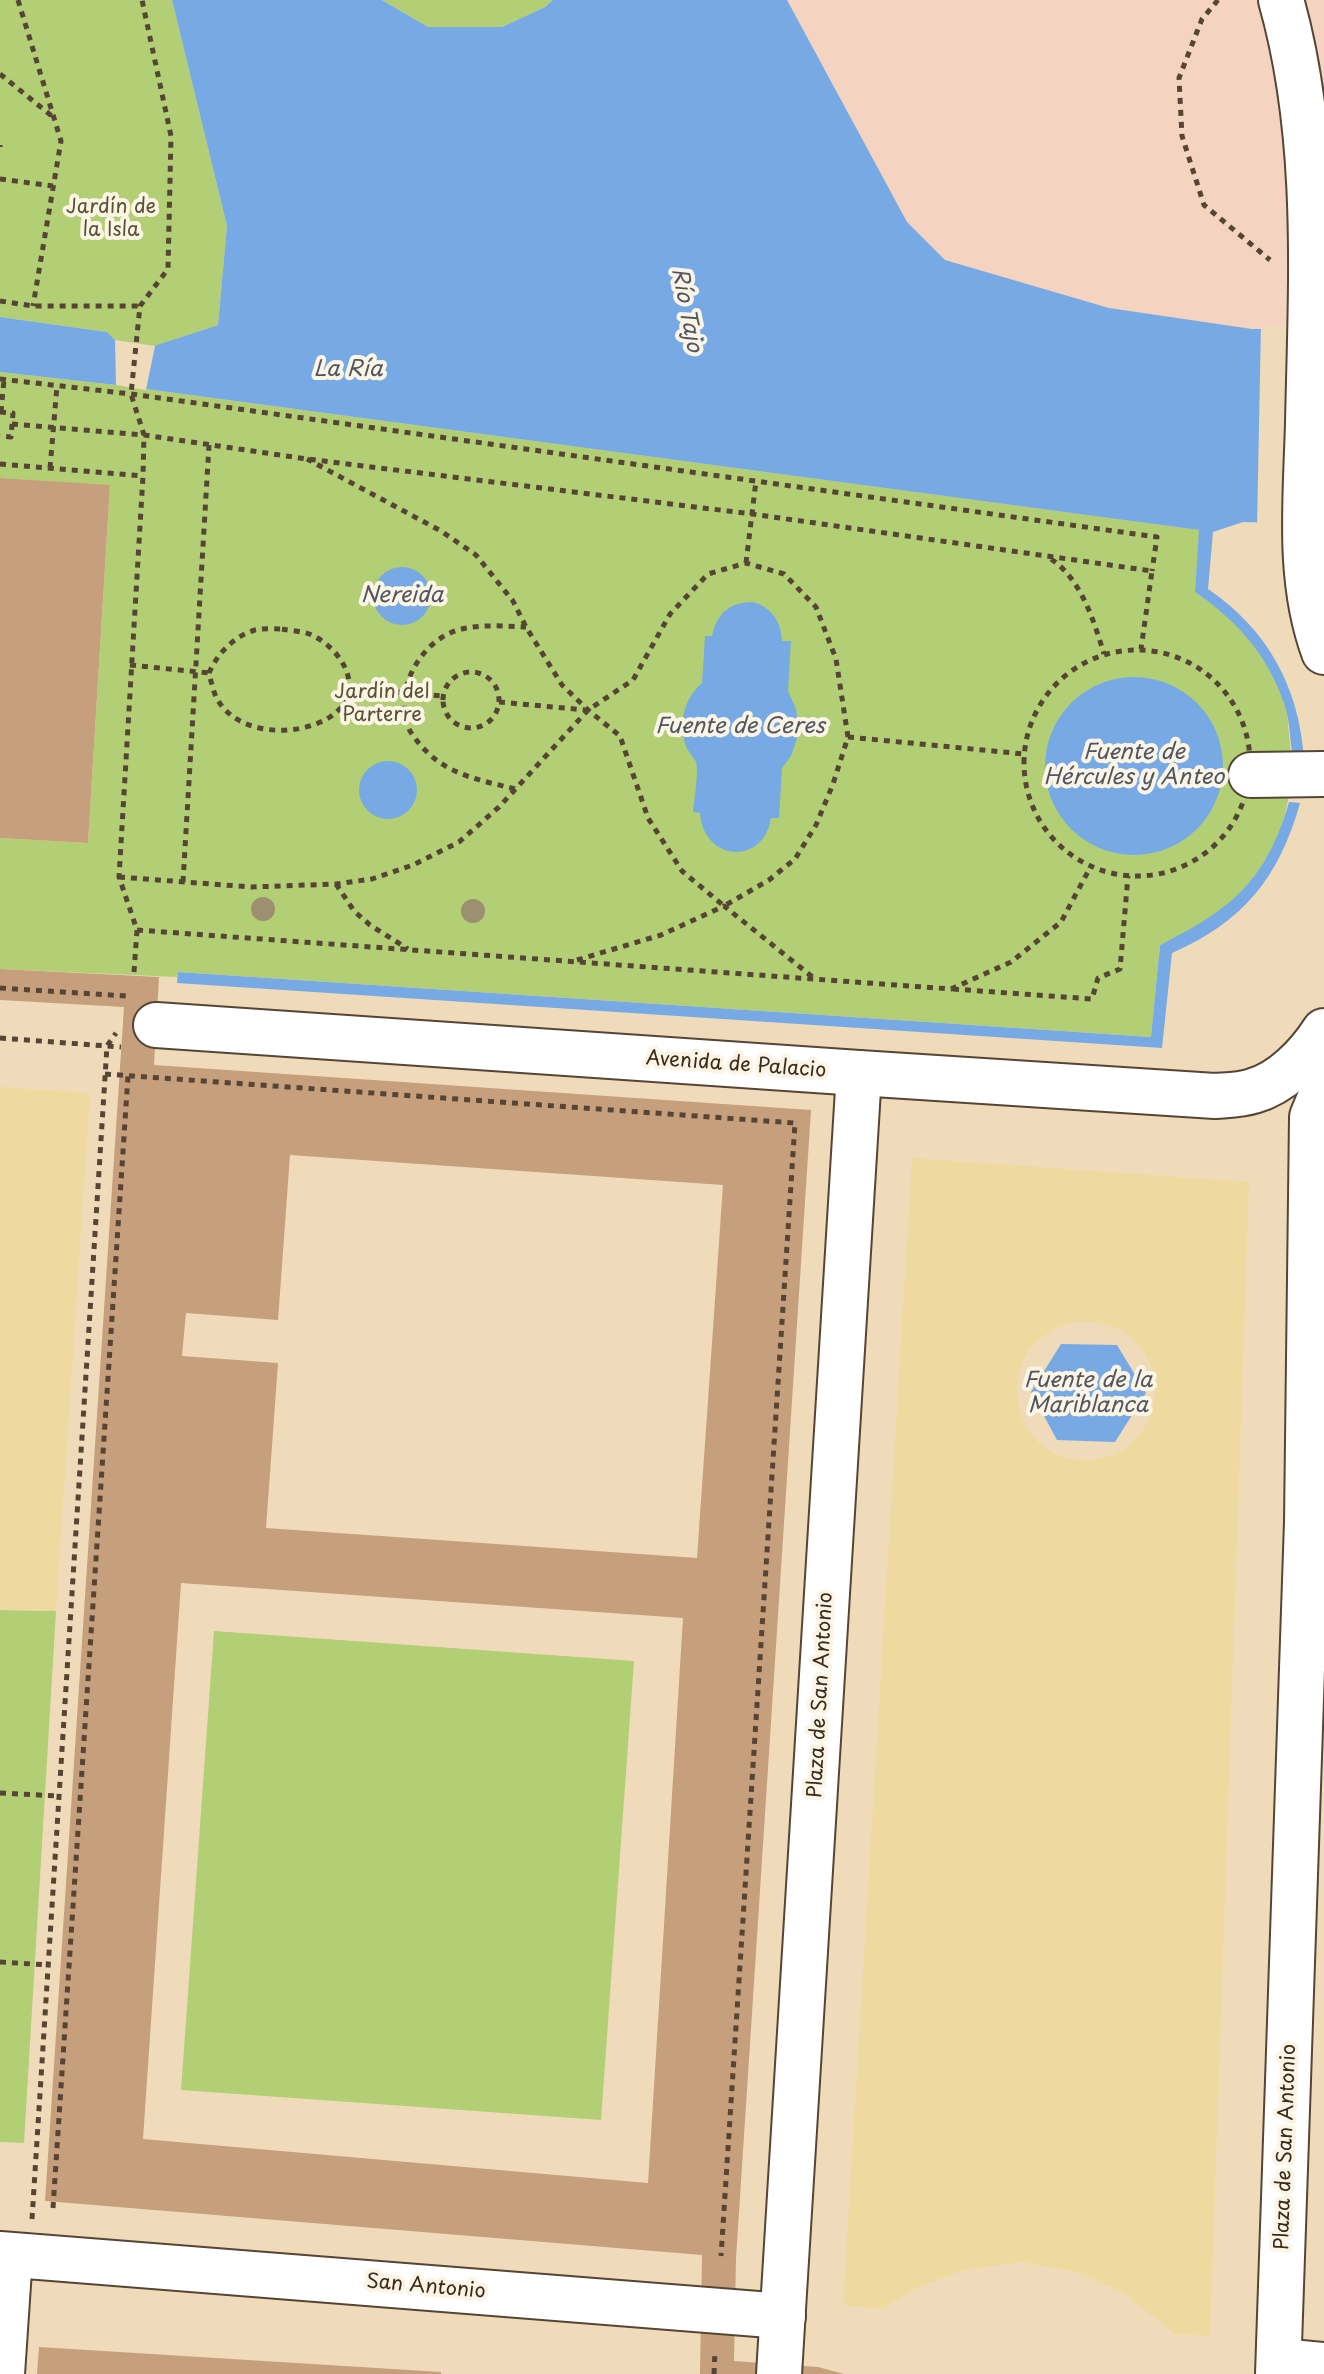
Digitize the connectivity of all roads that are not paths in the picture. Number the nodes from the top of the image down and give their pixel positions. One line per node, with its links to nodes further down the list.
1 (1281, 0): 2 (main road)
2 (1324, 652)
3 (1324, 774): 4 (main road)
4 (1251, 775)
5 (133, 1023): 6 (main road, Avenida de Palacio)
6 (859, 1073): 7 (main road, Avenida de Palacio); 10 (main road, Plaza de San Antonio)
7 (1316, 1073): 8 (main road, Plaza de San Antonio)
8 (1311, 1806): 12 (main road, Plaza de San Antonio)
9 (14, 2245): 10 (main road, San Antonio); 13 (main road)
10 (783, 2316): 14 (main road)
11 (1324, 2365): 12 (main road)
12 (1279, 2367)
13 (2, 2374)
14 (779, 2374)

